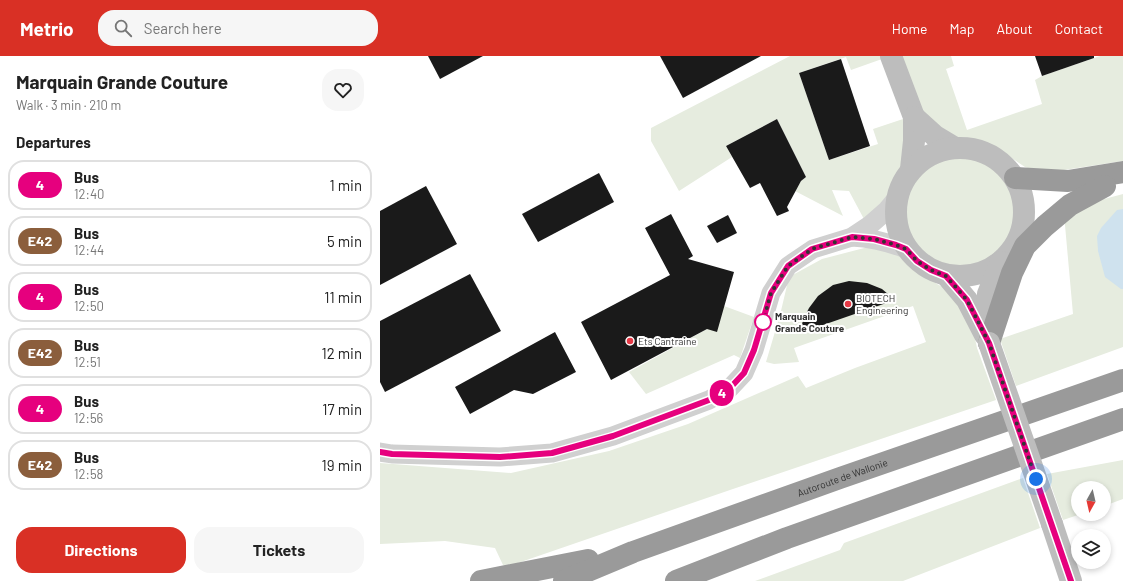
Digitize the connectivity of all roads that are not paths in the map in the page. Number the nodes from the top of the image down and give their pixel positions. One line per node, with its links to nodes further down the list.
1 (891, 56): 2 (main road)
2 (914, 117): 3 (main road); 4 (main road)
3 (955, 148): 4 (main road); 6 (main road)
4 (912, 169): 8 (main road)
5 (1123, 172): 6 (highway)
6 (1015, 178): 9 (main road)
7 (1114, 184): 9 (highway); 14 (highway)
8 (896, 199): 10 (street); 11 (main road)
9 (1022, 231): 12 (main road)
10 (852, 237): 11 (street); 17 (street)
11 (906, 249): 13 (main road)
12 (1001, 262): 13 (main road); 14 (main road)
13 (946, 276): 14 (main road)
14 (989, 343): 22 (main road, bridge)
15 (1123, 380): 18 (highway, Autoroute de Wallonie)
16 (1123, 419): 21 (highway)
17 (380, 452)
18 (633, 552): 19 (highway); 20 (highway, Autoroute de Wallonie)
19 (481, 581)
20 (564, 581)
21 (676, 581)
22 (1070, 581)

